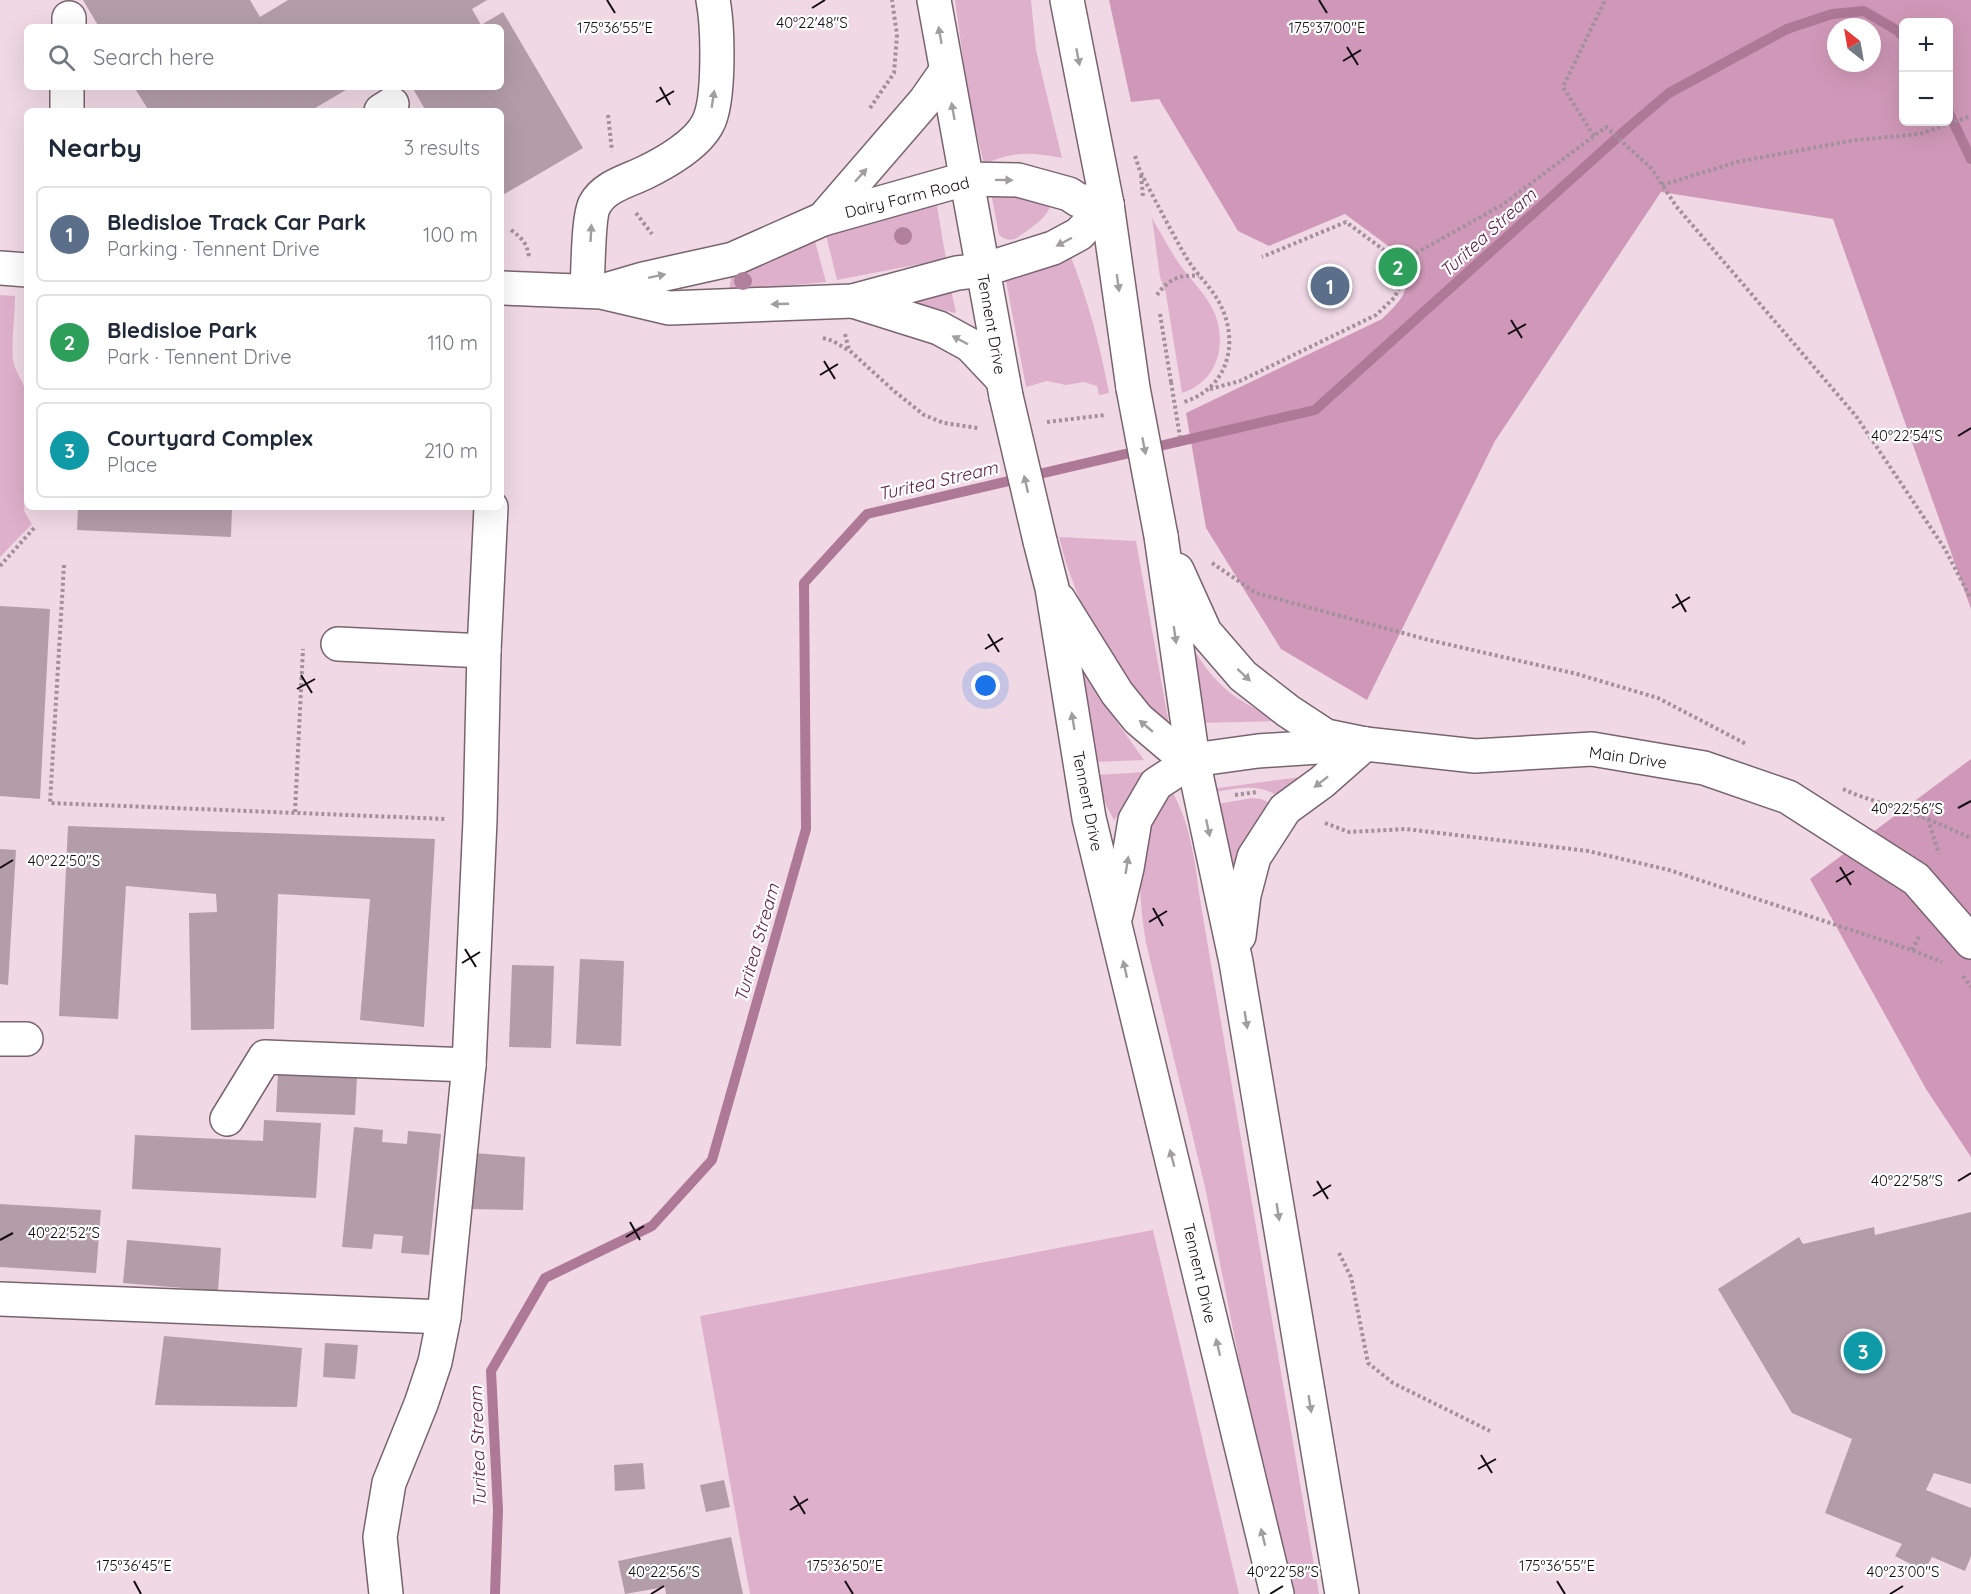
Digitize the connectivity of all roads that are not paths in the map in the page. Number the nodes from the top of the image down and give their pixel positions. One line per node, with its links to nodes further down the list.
1 (713, 0): 14 (main road, one-way to 1)
2 (934, 0): 4 (main road, Tennent Drive, one-way to 2)
3 (1067, 0): 8 (main road, one-way to 8)
4 (946, 70): 7 (main road, Tennent Drive, one-way to 4); 9 (main road, Dairy Farm Road, one-way to 4)
5 (67, 90): 6 (main road)
6 (67, 108)
7 (965, 179): 8 (main road, Dairy Farm Road, one-way to 8); 9 (main road, Dairy Farm Road); 12 (main road, Tennent Drive)
8 (1107, 204): 12 (main road, Dairy Farm Road, one-way to 12); 18 (main road, one-way to 18, bridge)
9 (823, 219): 14 (main road, Dairy Farm Road, one-way to 9)
10 (0, 268): 11 (main road)
11 (24, 270)
12 (983, 270): 15 (main road, Dairy Farm Road); 16 (main road, Tennent Drive)
13 (504, 288): 14 (main road, Dairy Farm Road)
14 (594, 291): 15 (main road, Dairy Farm Road, one-way to 14)
15 (849, 313): 16 (main road, Dairy Farm Road, one-way to 15)
16 (1004, 388): 19 (main road, Tennent Drive, one-way to 16, bridge)
17 (491, 510): 21 (main road)
18 (1161, 536): 22 (main road, one-way to 22); 23 (main road, one-way to 23)
19 (1052, 588): 23 (main road, one-way to 19); 24 (main road, Tennent Drive, one-way to 19)
20 (338, 644): 21 (main road)
21 (484, 651): 27 (main road)
22 (1365, 744): 23 (main road, Main Drive); 25 (main road, Main Drive); 26 (main road, one-way to 26)
23 (1193, 760): 24 (main road, one-way to 23); 26 (main road, one-way to 26)
24 (1114, 922): 32 (main road, Tennent Drive, one-way to 24)
25 (1971, 942)
26 (1236, 962): 33 (main road, one-way to 33)
27 (469, 1065): 28 (main road); 30 (main road)
28 (227, 1119)
29 (0, 1299): 30 (main road)
30 (444, 1317): 31 (main road)
31 (386, 1594)
32 (1277, 1594)
33 (1342, 1594)

